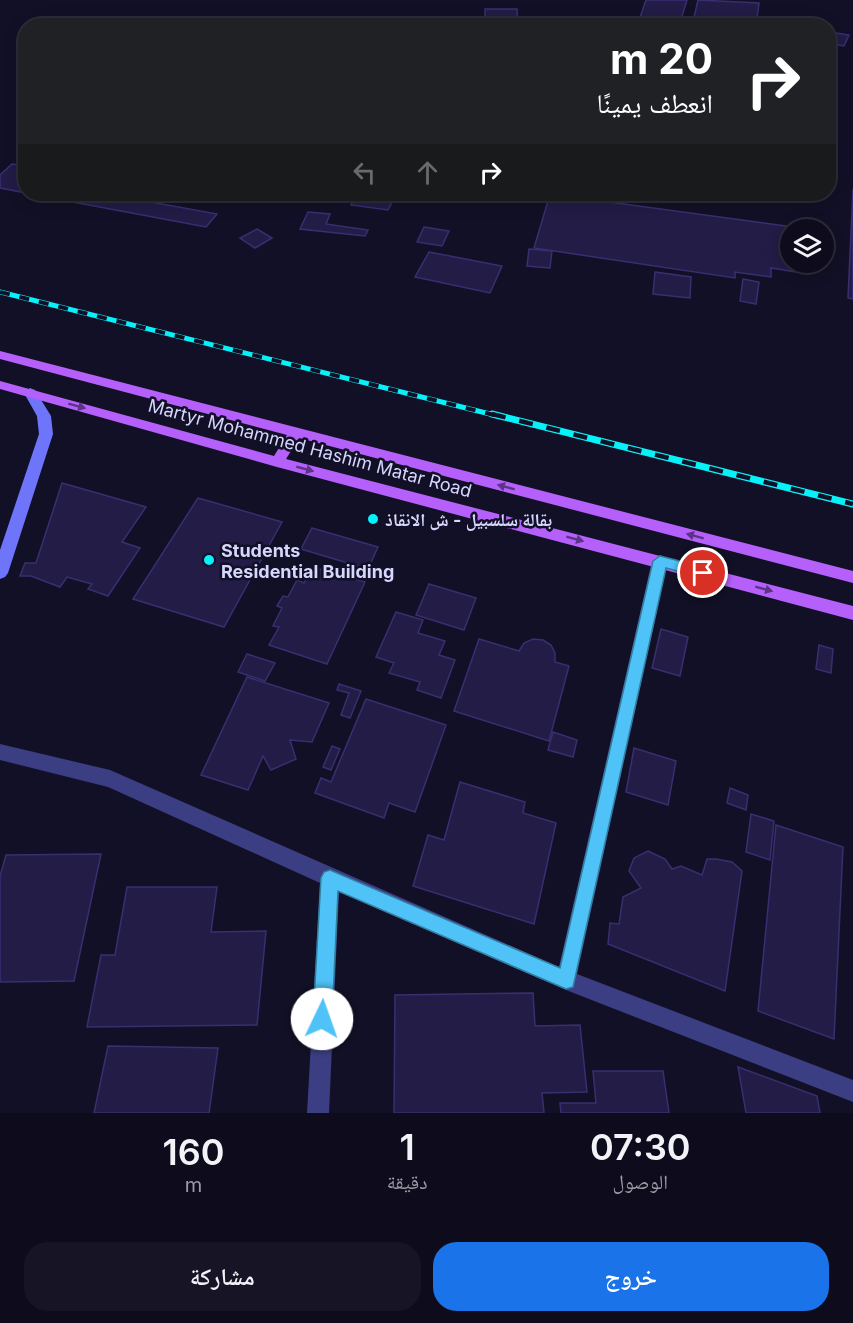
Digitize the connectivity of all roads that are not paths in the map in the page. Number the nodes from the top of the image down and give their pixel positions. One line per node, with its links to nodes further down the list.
1 (0, 355): 4 (main road, Martyr Mohammed Hashim Matar Road)
2 (0, 385): 3 (main road, Martyr Mohammed Hashim Matar Road)
3 (30, 393): 5 (main road, Martyr Mohammed Hashim Matar Road, one-way to 5); 7 (street)
4 (296, 432): 5 (main road); 8 (main road, Martyr Mohammed Hashim Matar Road, one-way to 4)
5 (277, 462): 6 (main road, Martyr Mohammed Hashim Matar Road, one-way to 6)
6 (660, 561): 9 (main road, Martyr Mohammed Hashim Matar Road, one-way to 9); 12 (street)
7 (0, 573)
8 (853, 577)
9 (853, 613)
10 (0, 752): 11 (street)
11 (330, 878): 12 (street); 14 (street)
12 (566, 980): 13 (street)
13 (853, 1091)
14 (318, 1113)

